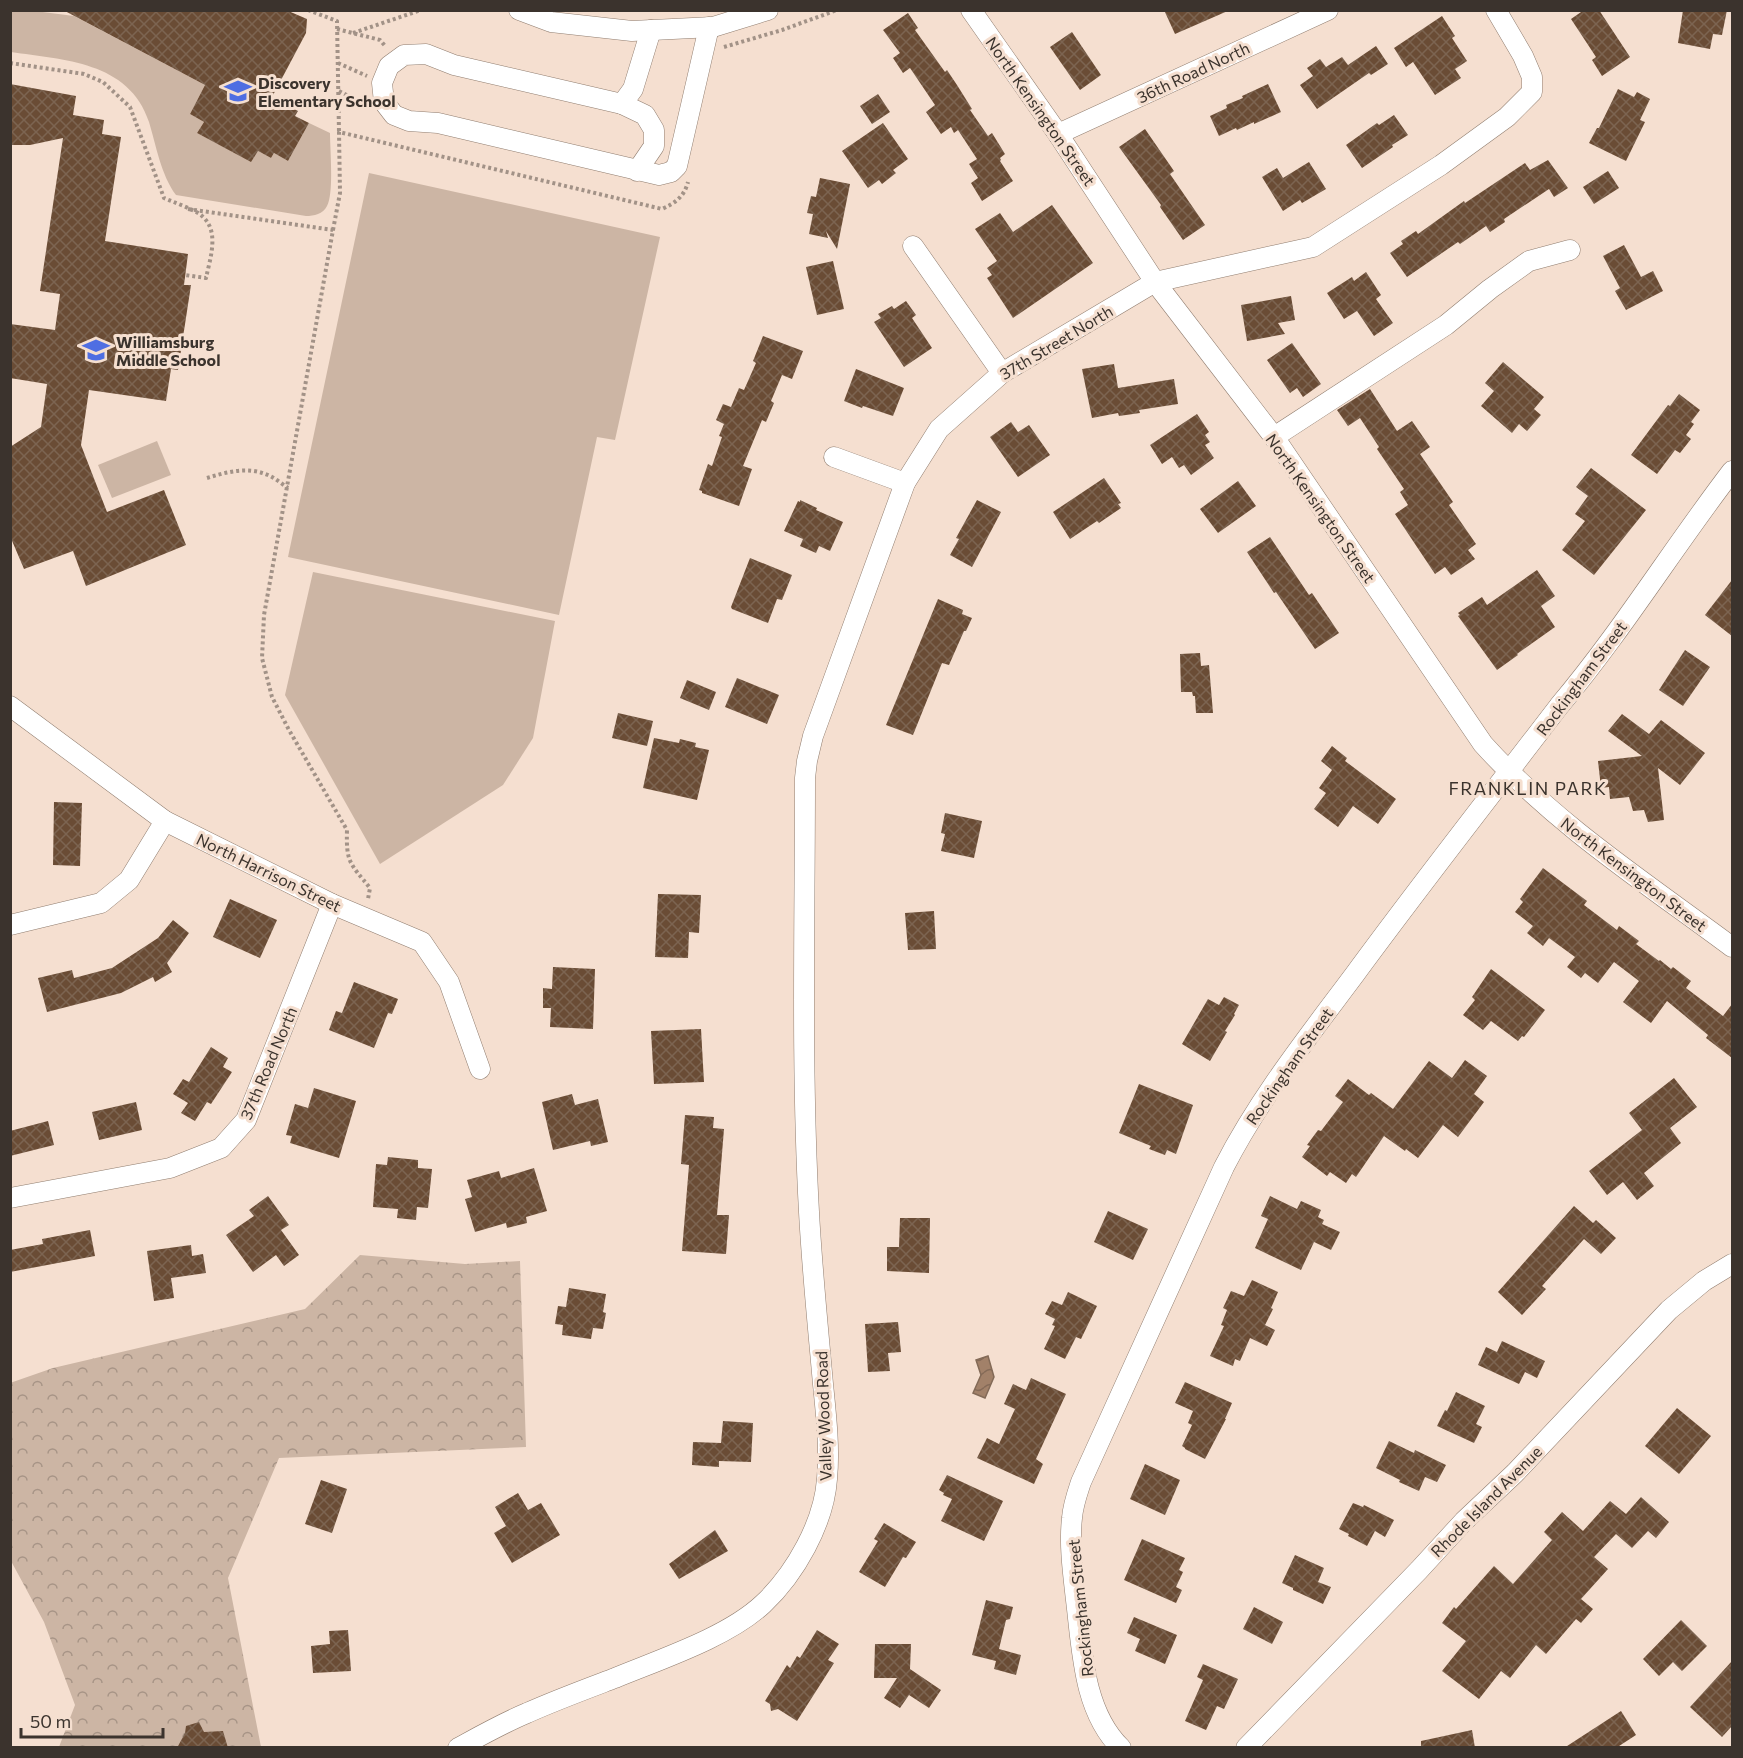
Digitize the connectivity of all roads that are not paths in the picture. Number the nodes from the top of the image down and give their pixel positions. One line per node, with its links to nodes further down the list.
1 (519, 10): 7 (street)
2 (768, 10): 6 (street)
3 (971, 10): 9 (street, North Kensington Street)
4 (1328, 10): 9 (street, 36th Road North)
5 (1496, 10): 13 (street, 37th Street North)
6 (709, 27): 7 (street); 10 (street)
7 (651, 30): 8 (street)
8 (622, 104): 10 (street); 10 (street)
9 (1058, 134): 13 (street, North Kensington Street)
10 (637, 171)
11 (913, 246): 14 (street)
12 (1570, 250): 15 (street)
13 (1155, 282): 14 (street, 37th Street North); 15 (street, North Kensington Street)
14 (1002, 373): 18 (street, 37th Street North)
15 (1274, 437): 20 (street, North Kensington Street)
16 (834, 457): 18 (street)
17 (1732, 471): 20 (street, Rockingham Street)
18 (905, 483): 22 (street, 37th Street North)
19 (10, 706): 21 (street, North Harrison Street)
20 (1509, 772): 25 (street, North Kensington Street); 30 (street, Rockingham Street)
21 (165, 821): 23 (street, North Harrison Street); 24 (street)
22 (805, 873): 29 (street, Valley Wood Road)
23 (332, 904): 26 (street, North Harrison Street); 27 (street, 37th Road North)
24 (10, 925)
25 (1732, 947)
26 (480, 1069)
27 (10, 1198)
28 (1732, 1264): 31 (street, Rhode Island Avenue)
29 (458, 1748)
30 (1121, 1748)
31 (1246, 1748)

